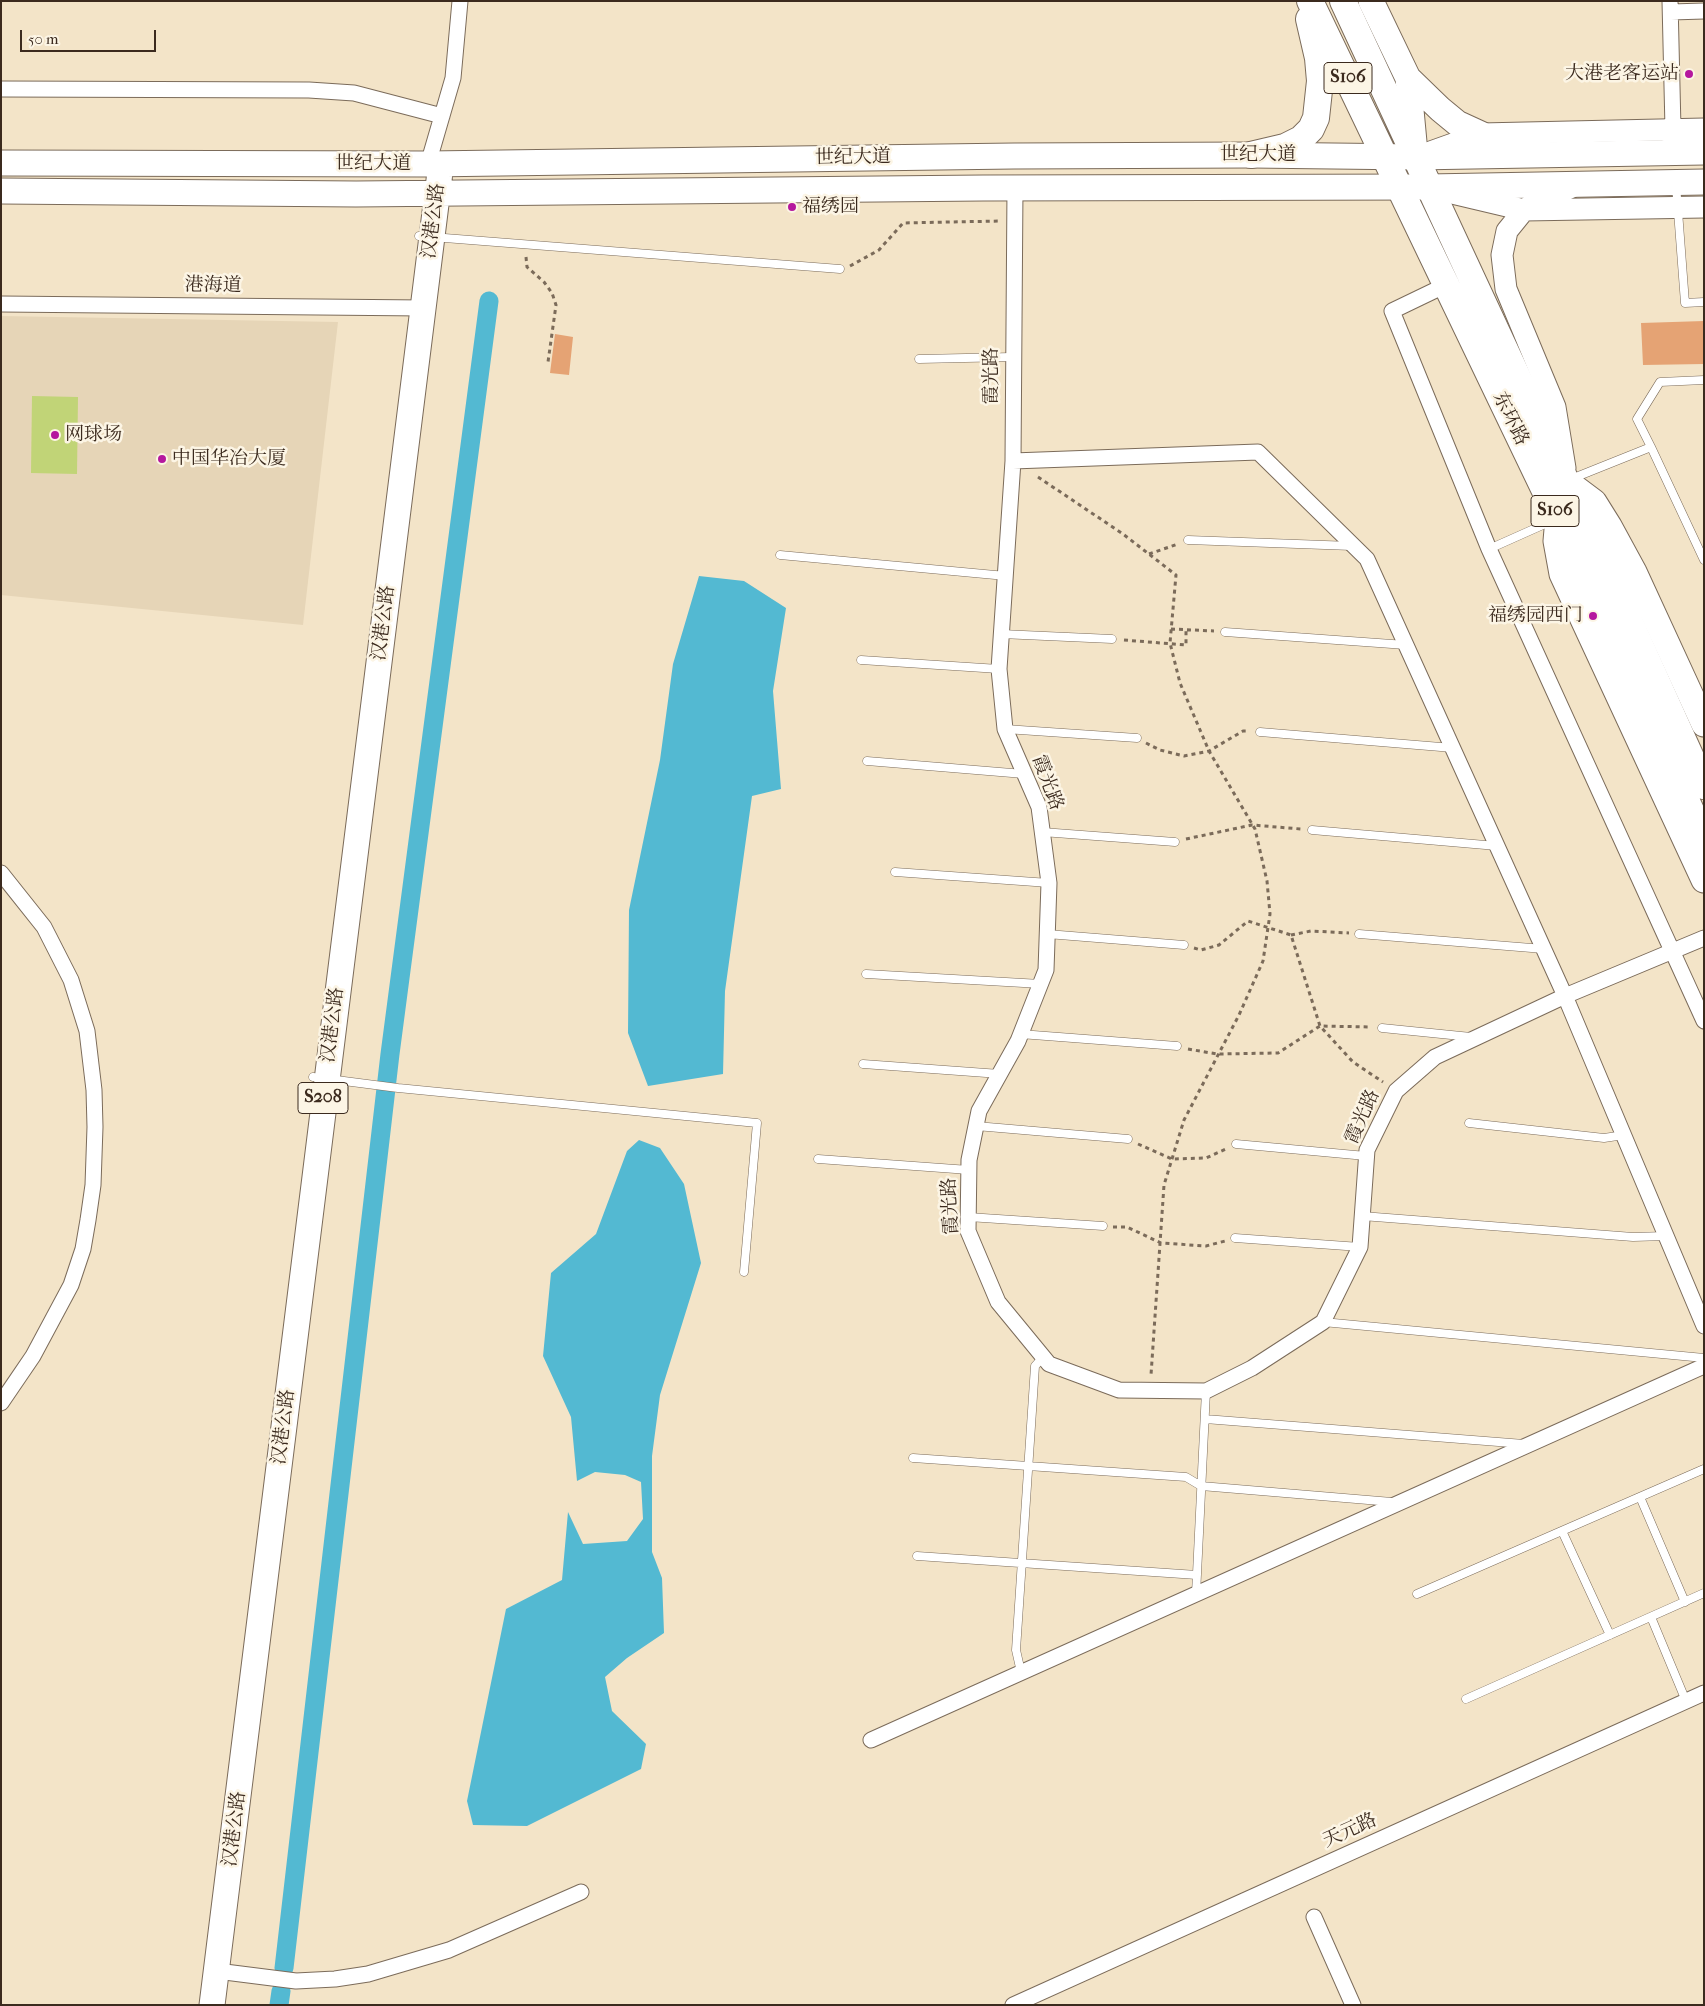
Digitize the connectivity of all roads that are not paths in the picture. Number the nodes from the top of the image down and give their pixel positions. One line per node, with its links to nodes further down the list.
1 (460, 1): 10 (street)
2 (1305, 1): 17 (highway)
3 (1310, 1): 18 (highway, 东环路 / S106)
4 (1343, 1): 19 (highway, 东环路 / S106)
5 (1371, 1): 8 (main road)
6 (1671, 7): 7 (street); 11 (street)
7 (1704, 11)
8 (1408, 78): 13 (main road); 19 (main road)
9 (1, 89): 10 (street)
10 (442, 116): 21 (street)
11 (1673, 129): 12 (main road); 13 (main road); 14 (main road); 16 (street)
12 (1704, 129)
13 (1481, 134): 19 (main road)
14 (1704, 146)
15 (1704, 152): 16 (main road, 世纪大道)
16 (1639, 153): 19 (main road, 世纪大道)
17 (1251, 155): 18 (main road, 世纪大道); 21 (main road, 世纪大道)
18 (1384, 156): 19 (main road, 世纪大道); 25 (highway, 东环路 / S106)
19 (1415, 157): 26 (highway, 东环路 / S106)
20 (1, 163): 21 (main road, 世纪大道)
21 (435, 164): 29 (main road, 汉港公路 / S208)
22 (1676, 182): 23 (main road, 世纪大道); 24 (main road, 世纪大道); 31 (lane)
23 (1704, 182)
24 (1584, 184): 26 (main road, 世纪大道); 32 (main road)
25 (1398, 187): 26 (main road, 世纪大道); 27 (main road, 世纪大道); 35 (highway, 东环路 / S106)
26 (1428, 187): 32 (main road); 44 (highway, 东环路 / S106)
27 (1015, 188): 29 (main road, 世纪大道); 39 (street, 霞光路)
28 (1, 191): 29 (main road, 世纪大道)
29 (431, 193): 33 (main road, 汉港公路 / S208)
30 (1704, 207): 31 (main road)
31 (1678, 208): 32 (main road); 36 (lane)
32 (1524, 210): 44 (main road)
33 (426, 237): 34 (lane); 38 (main road, 汉港公路 / S208)
34 (840, 269)
35 (1446, 285): 45 (highway, 东环路 / S106); 48 (street)
36 (1704, 302)
37 (1, 304): 38 (street, 港海道)
38 (417, 308): 91 (main road, 汉港公路 / S208)
39 (1012, 357): 40 (lane); 43 (street, 霞光路)
40 (919, 359)
41 (1704, 380): 42 (lane)
42 (1651, 447): 44 (lane); 50 (lane)
43 (1013, 461): 47 (street); 51 (street, 霞光路)
44 (1566, 481): 58 (main road); 65 (highway, 东环路 / S106)
45 (1558, 518): 48 (lane); 68 (highway, 东环路 / S106); 73 (main road)
46 (1188, 540): 47 (lane)
47 (1354, 546): 55 (street)
48 (1490, 549): 80 (street)
49 (780, 555): 51 (lane)
50 (1704, 560)
51 (1006, 576): 53 (street, 霞光路)
52 (1225, 632): 55 (lane)
53 (1001, 634): 54 (lane); 57 (street, 霞光路)
54 (1112, 639)
55 (1406, 645): 62 (street)
56 (861, 660): 57 (lane)
57 (999, 669): 59 (street, 霞光路)
58 (1704, 724)
59 (1005, 728): 61 (lane); 64 (street, 霞光路)
60 (1260, 732): 62 (lane)
61 (1137, 738)
62 (1453, 748): 70 (street)
63 (867, 761): 64 (lane)
64 (1024, 774): 67 (street, 霞光路)
65 (1704, 786)
66 (1312, 830): 70 (lane)
67 (1042, 832): 69 (lane); 74 (street, 霞光路)
68 (1704, 839)
69 (1175, 842)
70 (1497, 846): 79 (street)
71 (895, 872): 74 (lane)
72 (1, 873): 113 (street)
73 (1704, 880)
74 (1049, 883): 75 (street, 霞光路)
75 (1047, 934): 78 (lane); 82 (street, 霞光路)
76 (1359, 934): 79 (lane)
77 (1704, 938): 80 (street, 霞光路)
78 (1184, 945)
79 (1544, 948): 83 (street)
80 (1672, 953): 83 (street, 霞光路); 84 (street)
81 (866, 974): 82 (lane)
82 (1041, 984): 86 (street, 霞光路)
83 (1565, 996): 87 (street, 霞光路); 94 (street)
84 (1704, 1021)
85 (1382, 1028): 87 (lane)
86 (1020, 1034): 88 (lane); 90 (street, 霞光路)
87 (1478, 1037): 97 (street, 霞光路)
88 (1177, 1046)
89 (863, 1064): 90 (lane)
90 (1000, 1074): 93 (street, 霞光路)
91 (319, 1077): 106 (lane); 139 (main road, 汉港公路 / S208); 140 (main road, 汉港公路)
92 (1469, 1123): 94 (lane)
93 (976, 1126): 95 (lane); 99 (street, 霞光路)
94 (1624, 1135): 103 (street)
95 (1128, 1139)
96 (1236, 1144): 97 (lane)
97 (1366, 1156): 100 (street, 霞光路)
98 (818, 1159): 99 (lane)
99 (968, 1170): 101 (street, 霞光路)
100 (1362, 1216): 103 (lane); 105 (street, 霞光路)
101 (968, 1217): 102 (lane); 109 (street, 霞光路)
102 (1103, 1226)
103 (1666, 1236): 108 (street)
104 (1235, 1238): 105 (lane)
105 (1360, 1247): 107 (street, 霞光路)
106 (744, 1272)
107 (1323, 1322): 110 (lane); 112 (street, 霞光路)
108 (1704, 1326)
109 (1044, 1356): 112 (street, 霞光路); 117 (lane)
110 (1704, 1358)
111 (1704, 1366): 115 (street)
112 (1206, 1391): 114 (lane)
113 (1, 1403)
114 (1205, 1419): 115 (lane); 119 (lane)
115 (1529, 1444): 121 (street)
116 (913, 1458): 117 (lane)
117 (1028, 1466): 119 (lane); 124 (lane)
118 (1704, 1469): 120 (lane)
119 (1201, 1486): 121 (lane); 125 (lane)
120 (1640, 1497): 122 (lane); 129 (lane)
121 (1397, 1502): 127 (street)
122 (1562, 1531): 128 (lane); 131 (lane)
123 (917, 1556): 124 (lane)
124 (1021, 1564): 125 (lane); 132 (lane)
125 (1197, 1575): 127 (lane)
126 (1704, 1593): 129 (lane)
127 (1196, 1594): 132 (street)
128 (1417, 1594)
129 (1685, 1602): 130 (lane)
130 (1651, 1617): 131 (lane); 135 (lane)
131 (1610, 1635): 134 (lane)
132 (1021, 1672): 136 (street)
133 (1704, 1693): 135 (street, 天元路)
134 (1466, 1699)
135 (1686, 1701): 142 (street, 天元路)
136 (871, 1740)
137 (581, 1892): 139 (street)
138 (1314, 1917): 143 (street)
139 (216, 1970): 141 (main road, 汉港公路 / S208)
140 (197, 2005)
141 (212, 2005)
142 (1013, 2005)
143 (1353, 2005)

